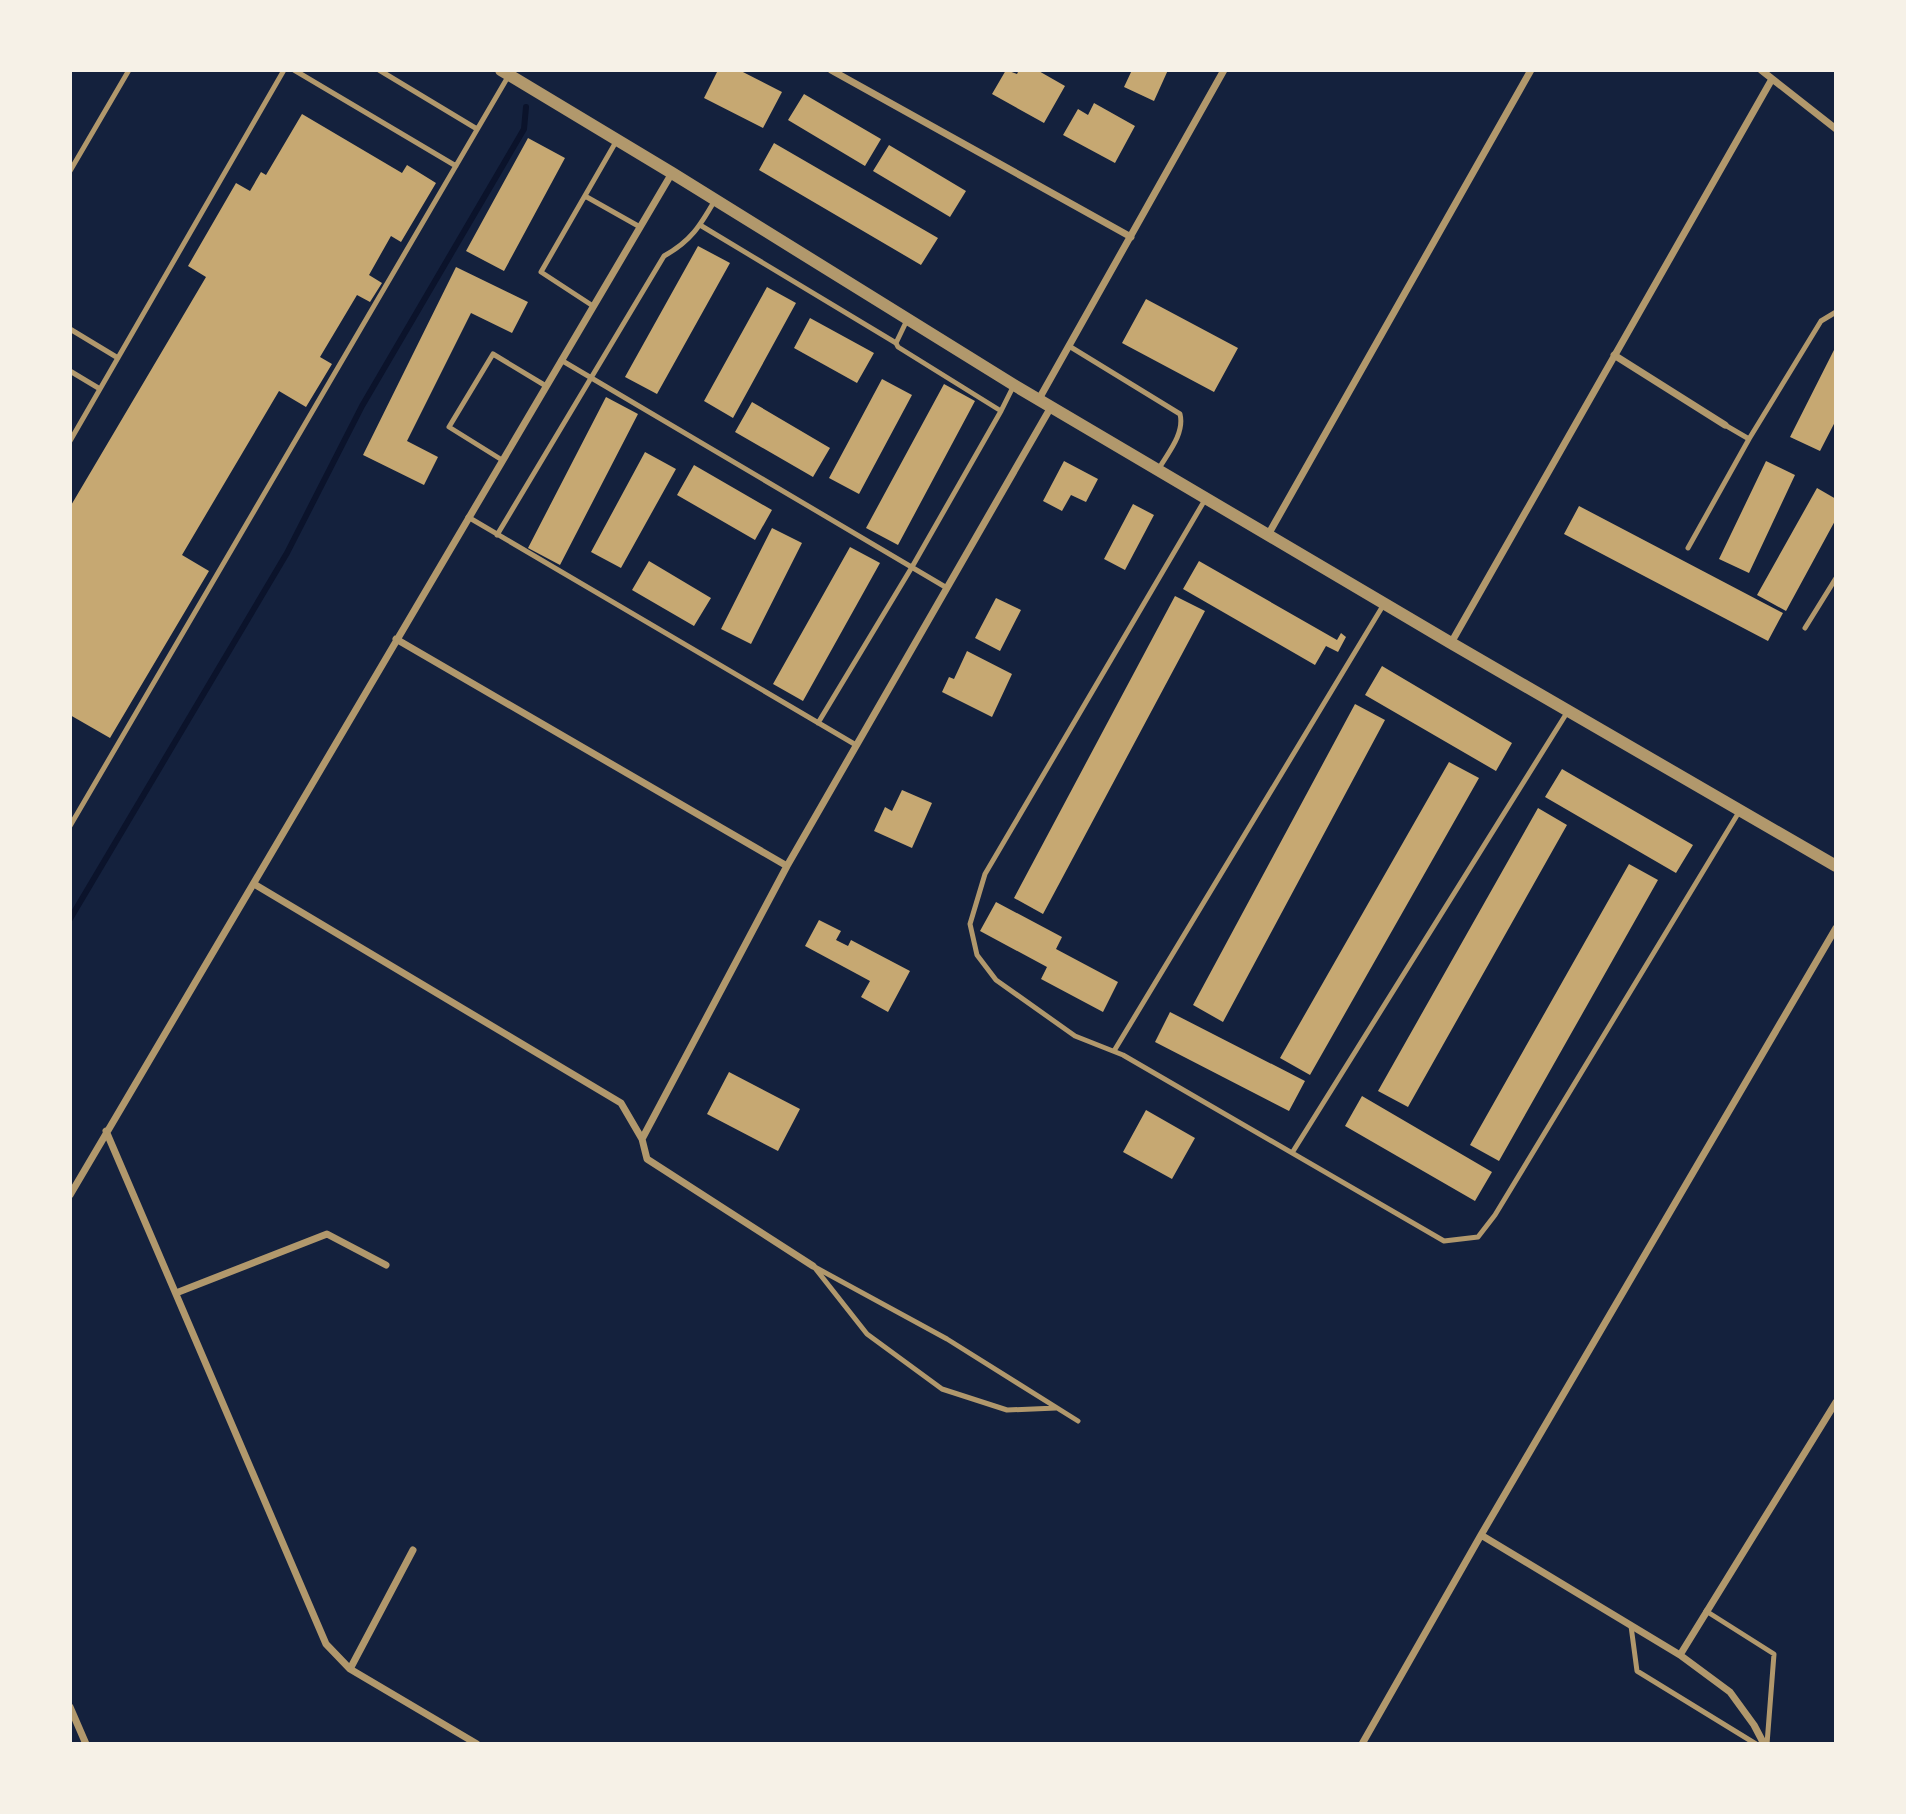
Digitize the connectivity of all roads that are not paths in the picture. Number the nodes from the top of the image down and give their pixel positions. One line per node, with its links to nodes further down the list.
1 (129, 70): 15 (lane)
2 (284, 70): 29 (lane)
3 (294, 70): 14 (lane)
4 (379, 70): 11 (lane)
5 (831, 70): 21 (street)
6 (1224, 70): 21 (street)
7 (1531, 70): 47 (street)
8 (1761, 70): 10 (street)
9 (505, 73): 11 (lane); 13 (street)
10 (1772, 79): 12 (street); 28 (street)
11 (477, 129): 14 (lane)
12 (1836, 129)
13 (617, 140): 16 (street); 17 (lane)
14 (456, 166): 60 (lane)
15 (70, 171)
16 (672, 173): 18 (street); 20 (street)
17 (585, 195): 20 (lane); 22 (lane)
18 (715, 200): 19 (lane); 24 (street)
19 (700, 225): 26 (lane); 32 (lane)
20 (640, 227): 22 (street)
21 (1131, 237): 27 (street)
22 (593, 306): 30 (street)
23 (1836, 312): 40 (lane)
24 (908, 318): 26 (lane); 33 (street)
25 (70, 329): 29 (lane)
26 (896, 343): 38 (lane)
27 (1069, 346): 36 (street); 43 (lane)
28 (1614, 355): 39 (street); 55 (street)
29 (118, 358): 35 (lane)
30 (561, 360): 32 (lane); 34 (street)
31 (70, 371): 35 (lane)
32 (591, 378): 46 (lane); 49 (lane)
33 (1014, 385): 36 (street); 38 (lane)
34 (546, 386): 42 (street); 42 (lane)
35 (100, 389): 41 (lane)
36 (1039, 399): 37 (street)
37 (1051, 407): 43 (street); 51 (street)
38 (1000, 411): 49 (lane)
39 (1725, 425): 40 (lane)
40 (1749, 439): 48 (lane)
41 (70, 441)
42 (502, 460): 45 (street)
43 (1158, 470): 44 (street)
44 (1206, 498): 47 (street); 65 (lane)
45 (468, 517): 46 (lane); 54 (street)
46 (497, 535): 57 (lane)
47 (1268, 536): 52 (street)
48 (1688, 548)
49 (912, 567): 51 (lane); 57 (lane)
50 (1836, 578): 53 (lane)
51 (947, 587): 58 (street)
52 (1384, 604): 55 (street); 65 (lane)
53 (1805, 628)
54 (396, 639): 61 (street); 63 (street)
55 (1451, 643): 56 (street)
56 (1568, 711): 59 (street); 68 (lane)
57 (818, 723): 58 (lane)
58 (856, 745): 61 (street)
59 (1740, 810): 62 (street); 68 (lane)
60 (70, 826)
61 (787, 866): 67 (street)
62 (1836, 866)
63 (254, 884): 66 (street); 67 (street)
64 (1836, 928): 76 (street)
65 (1114, 1051): 68 (lane)
66 (106, 1131): 69 (street); 72 (street)
67 (642, 1139): 71 (street)
68 (1292, 1153)
69 (70, 1195)
70 (386, 1265): 72 (street)
71 (813, 1266): 74 (lane); 74 (lane)
72 (176, 1293): 81 (street)
73 (1836, 1402): 78 (street)
74 (1058, 1408): 75 (lane)
75 (1078, 1421)
76 (1481, 1535): 79 (street); 85 (street)
77 (413, 1550): 81 (street)
78 (1706, 1612): 80 (street); 87 (lane)
79 (1631, 1626): 80 (street); 86 (lane)
80 (1680, 1655): 87 (street)
81 (350, 1669): 84 (street)
82 (70, 1707): 83 (street)
83 (86, 1744)
84 (477, 1744)
85 (1363, 1744)
86 (1756, 1744)
87 (1765, 1744)

